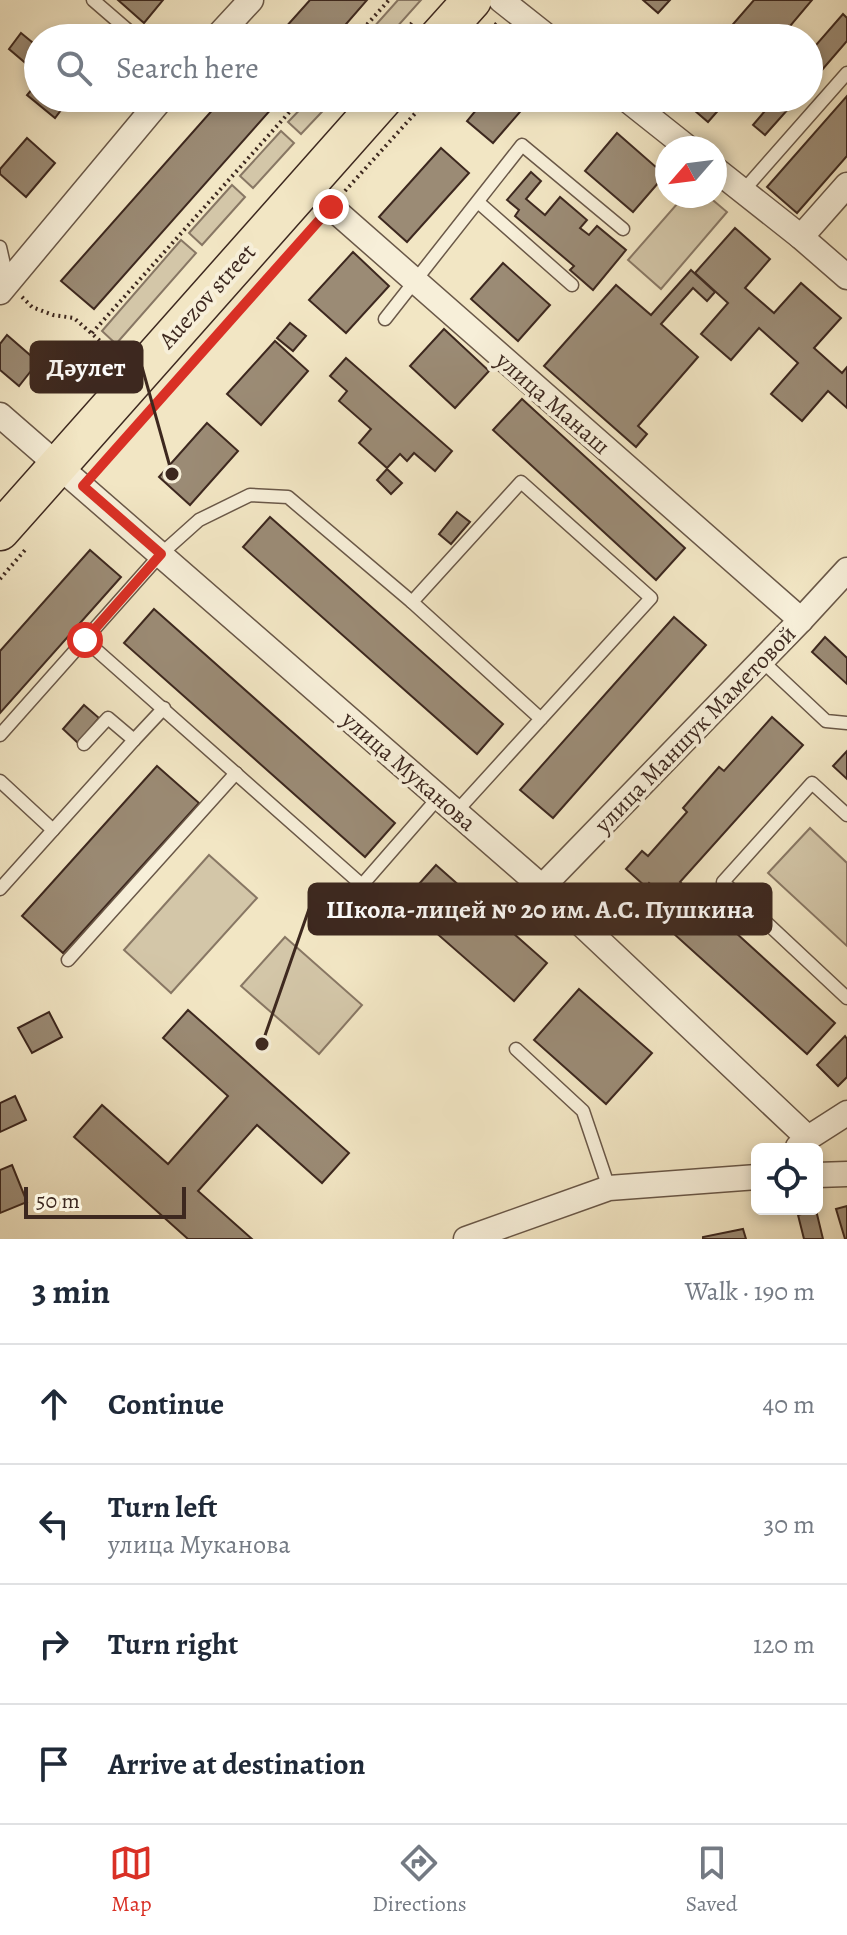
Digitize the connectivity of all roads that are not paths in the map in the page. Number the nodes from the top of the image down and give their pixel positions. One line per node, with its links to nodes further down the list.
1 (93, 0): 5 (lane)
2 (251, 0): 6 (street)
3 (472, 0): 7 (main road)
4 (501, 0): 8 (street)
5 (121, 24)
6 (229, 24)
7 (451, 24)
8 (531, 24)
9 (847, 73): 10 (lane)
10 (823, 100)
11 (150, 112): 27 (street)
12 (375, 112): 19 (main road, Auezov street)
13 (643, 112): 15 (street)
14 (813, 112): 17 (lane)
15 (673, 136)
16 (727, 178): 17 (street)
17 (743, 191): 22 (street)
18 (842, 193): 22 (street)
19 (319, 196): 25 (street, улица Манаш); 30 (main road, Auezov street)
20 (478, 202): 21 (lane); 25 (lane); 26 (lane)
21 (623, 229)
22 (801, 237): 24 (street)
23 (0, 247): 27 (lane)
24 (847, 277)
25 (415, 281): 28 (lane); 35 (street, улица Манаш)
26 (572, 285)
27 (4, 287)
28 (385, 319)
29 (0, 415): 30 (street, улица Муканова)
30 (70, 475): 31 (main road, Auezov street); 32 (street, улица Муканова)
31 (16, 538)
32 (161, 554): 34 (lane); 36 (lane); 46 (street, улица Муканова)
33 (847, 570): 35 (street, улица Маншук Маметовой)
34 (412, 602): 39 (lane); 39 (lane)
35 (801, 620): 37 (street, улица Маншук Маметовой)
36 (85, 640): 38 (lane); 41 (lane)
37 (762, 661): 40 (lane); 49 (street, улица Маншук Маметовой)
38 (164, 708): 42 (lane); 44 (lane)
39 (541, 719): 46 (lane)
40 (847, 723)
41 (0, 735)
42 (134, 740): 43 (lane); 48 (lane)
43 (84, 744)
44 (236, 773): 46 (lane); 51 (lane)
45 (0, 781): 48 (lane)
46 (447, 805): 49 (street, улица Муканова)
47 (847, 815): 52 (lane)
48 (53, 830): 50 (lane)
49 (542, 887): 55 (street, улица Муканова)
50 (0, 889)
51 (68, 960)
52 (844, 988)
53 (516, 1049): 60 (lane)
54 (847, 1113): 56 (street)
55 (801, 1143)
56 (803, 1143)
57 (847, 1174): 58 (street)
58 (823, 1175)
59 (751, 1177): 60 (street)
60 (609, 1188): 61 (street)
61 (466, 1239)

